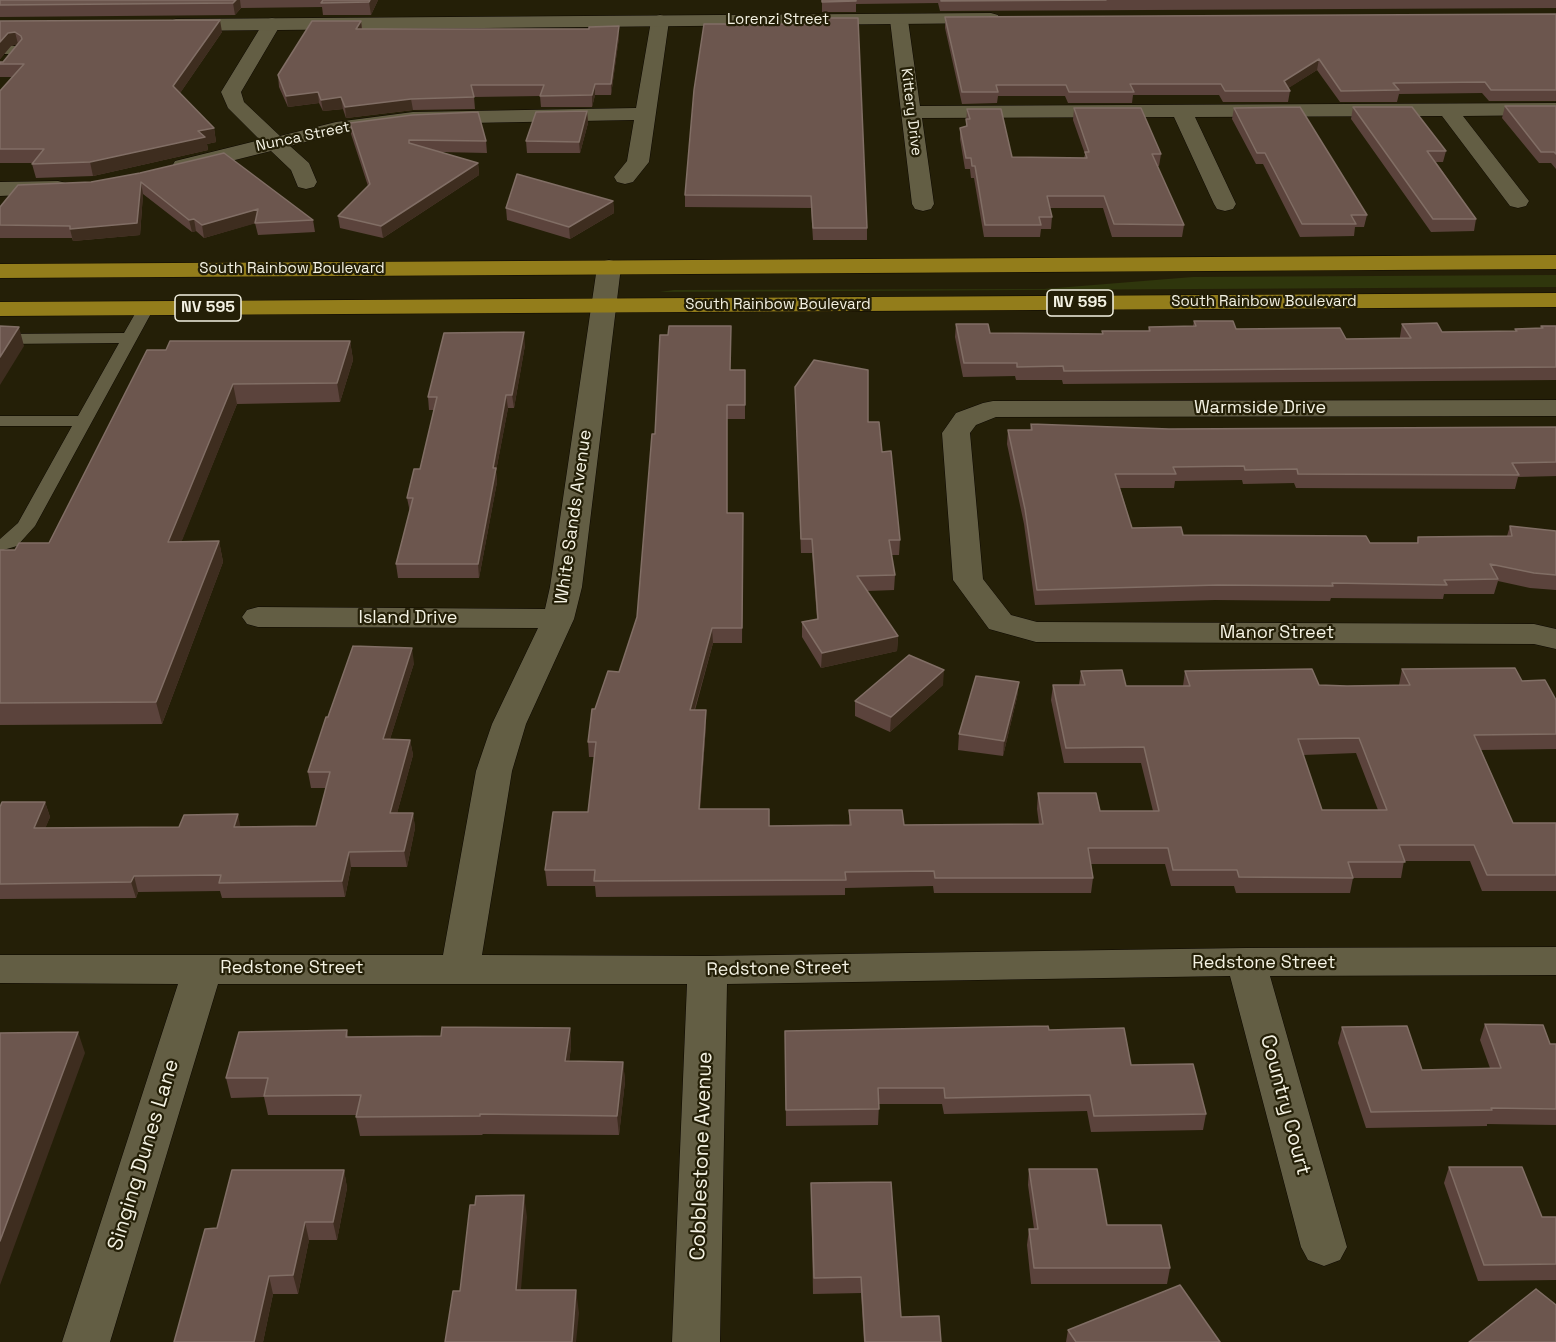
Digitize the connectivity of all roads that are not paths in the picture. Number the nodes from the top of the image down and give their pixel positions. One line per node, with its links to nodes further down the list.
1 (784, 0): 3 (street)
2 (1013, 19): 4 (street, Lorenzi Street)
3 (784, 20): 4 (street, Lorenzi Street); 5 (street, Lorenzi Street)
4 (899, 20): 12 (street, Kittery Drive)
5 (660, 21): 6 (street, Lorenzi Street); 14 (street)
6 (272, 24): 7 (street, Lorenzi Street); 15 (street)
7 (160, 25)
8 (0, 50): 9 (lane)
9 (6, 63)
10 (1556, 109): 11 (street)
11 (1448, 110): 13 (street); 21 (street)
12 (911, 112): 13 (street); 22 (street, Kittery Drive)
13 (1182, 112): 23 (street)
14 (646, 114): 15 (street, Nunca Street); 17 (street)
15 (276, 142): 16 (street, Nunca Street); 18 (street)
16 (165, 171)
17 (625, 177)
18 (306, 182)
19 (82, 186): 20 (street)
20 (0, 189)
21 (1518, 201)
22 (923, 204)
23 (1225, 204)
24 (1556, 262): 25 (main road, South Rainbow Boulevard / NV 595)
25 (609, 267): 26 (main road, South Rainbow Boulevard / NV 595); 30 (street, White Sands Avenue)
26 (128, 270): 27 (main road, South Rainbow Boulevard / NV 595); 28 (main road)
27 (0, 271)
28 (0, 285)
29 (1556, 300): 30 (main road, South Rainbow Boulevard / NV 595)
30 (604, 306): 31 (main road, South Rainbow Boulevard / NV 595); 40 (street, White Sands Avenue)
31 (146, 308): 32 (main road, South Rainbow Boulevard / NV 595); 33 (lane)
32 (0, 309)
33 (130, 338): 34 (lane); 37 (lane)
34 (0, 339)
35 (1556, 408): 41 (street, Warmside Drive)
36 (0, 421): 37 (lane)
37 (84, 421): 38 (lane)
38 (0, 545)
39 (258, 617): 40 (street, Island Drive)
40 (558, 619): 47 (street, White Sands Avenue)
41 (1000, 622): 42 (street, Manor Street)
42 (1556, 639)
43 (1556, 961): 44 (street, Redstone Street)
44 (1246, 962): 48 (street, Redstone Street); 49 (street, Country Court)
45 (203, 968): 46 (street, Redstone Street); 47 (street, Redstone Street); 50 (street, Singing Dunes Lane)
46 (0, 969)
47 (460, 969): 48 (street, Redstone Street)
48 (708, 970): 51 (street, Cobblestone Avenue)
49 (1324, 1247)
50 (86, 1342)
51 (696, 1342)

